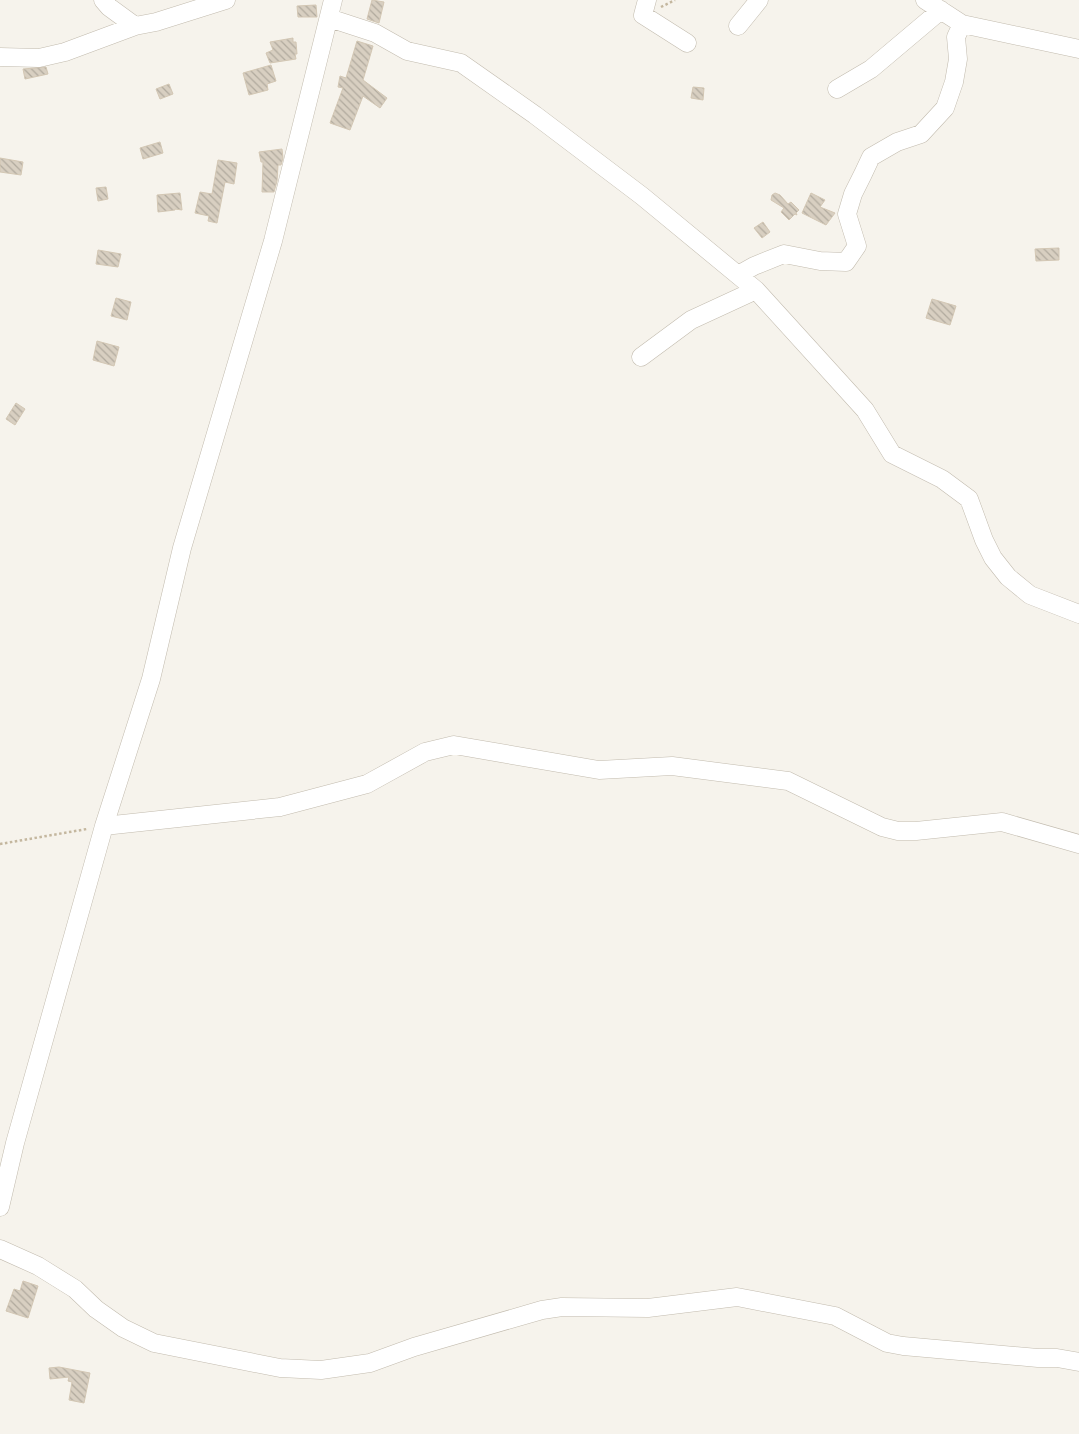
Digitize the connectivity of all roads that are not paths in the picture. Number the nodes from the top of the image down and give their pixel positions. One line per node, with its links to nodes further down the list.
1 (103, 0): 10 (street)
2 (226, 0): 10 (street)
3 (334, 0): 8 (street)
4 (646, 0): 12 (street)
5 (758, 0): 11 (street)
6 (925, 0): 7 (street)
7 (941, 10): 9 (street); 15 (street)
8 (329, 18): 16 (street); 20 (street)
9 (962, 24): 13 (street); 16 (street)
10 (136, 26): 14 (street)
11 (738, 26)
12 (687, 43)
13 (1079, 49)
14 (0, 57)
15 (837, 89)
16 (738, 275): 17 (street)
17 (756, 290): 18 (street); 19 (street)
18 (641, 356)
19 (1079, 614)
20 (104, 826): 21 (street); 22 (street)
21 (1079, 844)
22 (0, 1207)
23 (0, 1249): 24 (street)
24 (1079, 1362)

